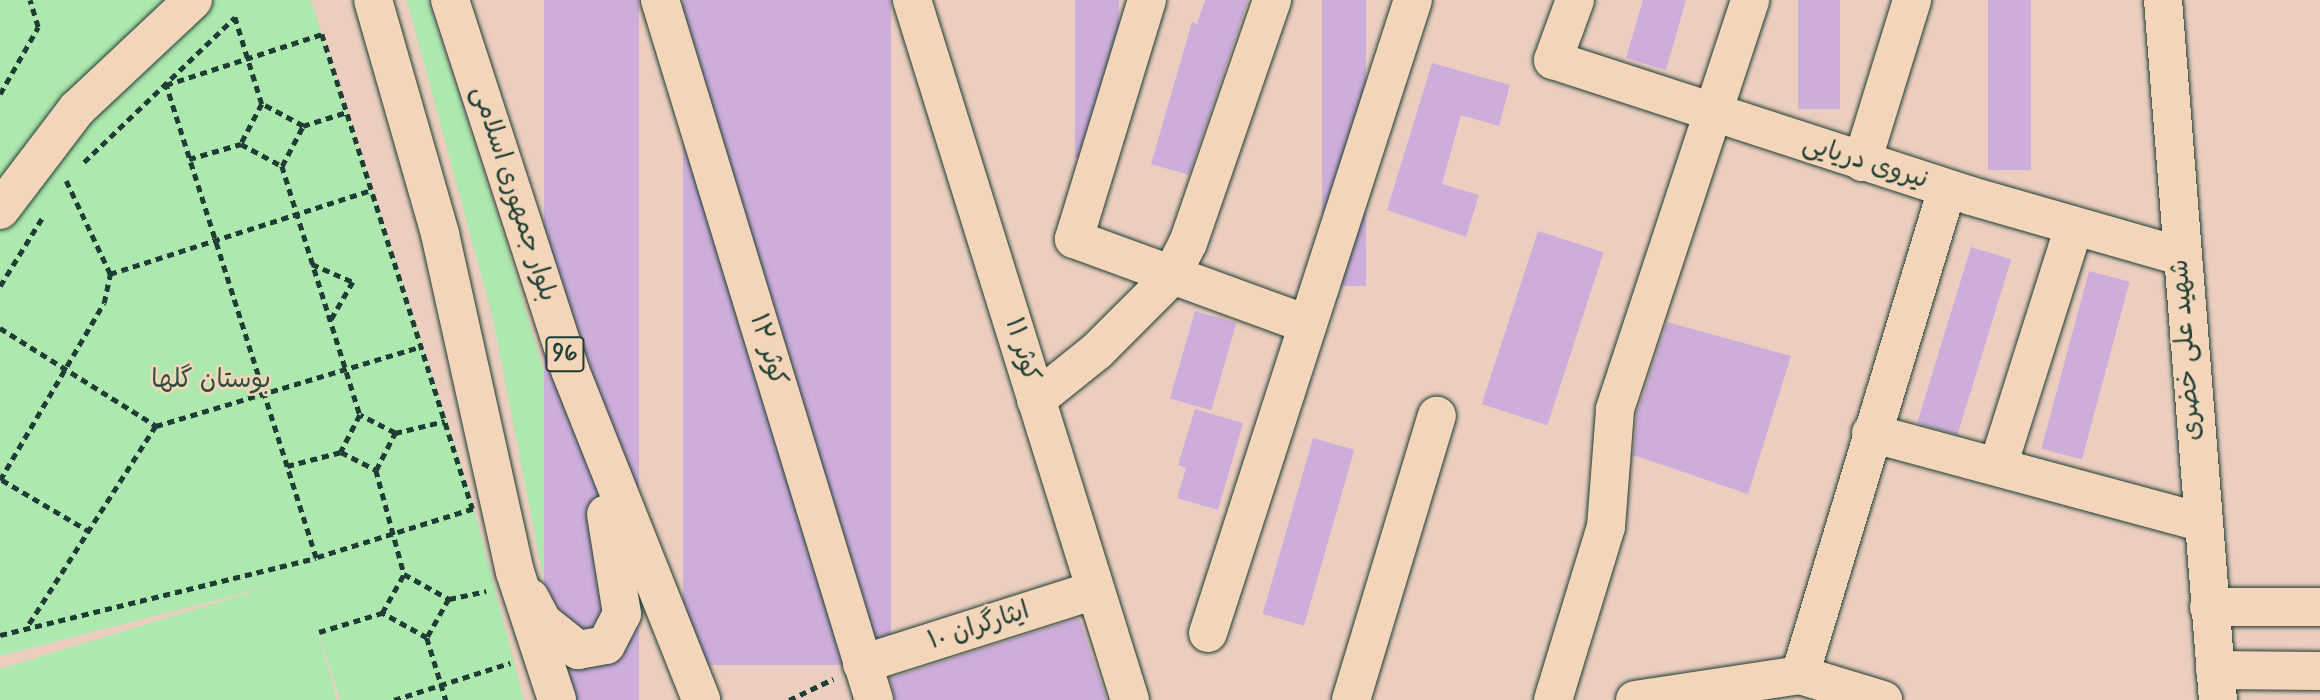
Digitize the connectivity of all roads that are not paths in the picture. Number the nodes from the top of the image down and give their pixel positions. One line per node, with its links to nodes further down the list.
1 (193, 0): 16 (street)
2 (373, 0): 27 (street)
3 (450, 0): 21 (street, بلوار جمهوری اسلامی / 96)
4 (660, 0): 32 (street, کوثر ۱۲)
5 (912, 0): 22 (street, کوثر ۱۱)
6 (1147, 0): 19 (street)
7 (1272, 0): 19 (street)
8 (1413, 0): 20 (street)
9 (1575, 0): 13 (street, نیروی دریایی)
10 (1750, 0): 13 (street)
11 (1912, 0): 14 (street)
12 (2163, 0): 18 (street, شهید علی خضری)
13 (1711, 114): 14 (street, نیروی دریایی); 41 (street)
14 (1863, 162): 15 (street, نیروی دریایی)
15 (1947, 189): 17 (street, نیروی دریایی); 24 (street)
16 (0, 210)
17 (2074, 227): 18 (street, نیروی دریایی); 25 (street)
18 (2180, 256): 26 (street, شهید علی خضری)
19 (1170, 278): 20 (street); 22 (street)
20 (1306, 324): 31 (street)
21 (570, 369): 27 (street); 37 (street, بلوار جمهوری اسلامی / 96)
22 (1036, 400): 28 (street, کوثر ۱۱)
23 (1437, 416): 40 (street)
24 (1871, 433): 25 (street); 34 (street)
25 (1998, 466): 26 (street)
26 (2200, 522): 29 (street, شهید علی خضری)
27 (503, 581): 36 (street)
28 (1095, 590): 32 (street, ایثارگران ۱۰); 39 (street, کوثر ۱۱)
29 (2209, 607): 30 (street); 35 (street, شهید علی خضری)
30 (2320, 607)
31 (1208, 633)
32 (862, 664): 38 (street, کوثر ۱۲)
33 (2320, 671): 35 (street)
34 (1800, 675): 42 (street); 43 (street)
35 (2216, 685)
36 (557, 700)
37 (701, 700)
38 (874, 700)
39 (1129, 700)
40 (1351, 700)
41 (1553, 700)
42 (1635, 700)
43 (1883, 700)

